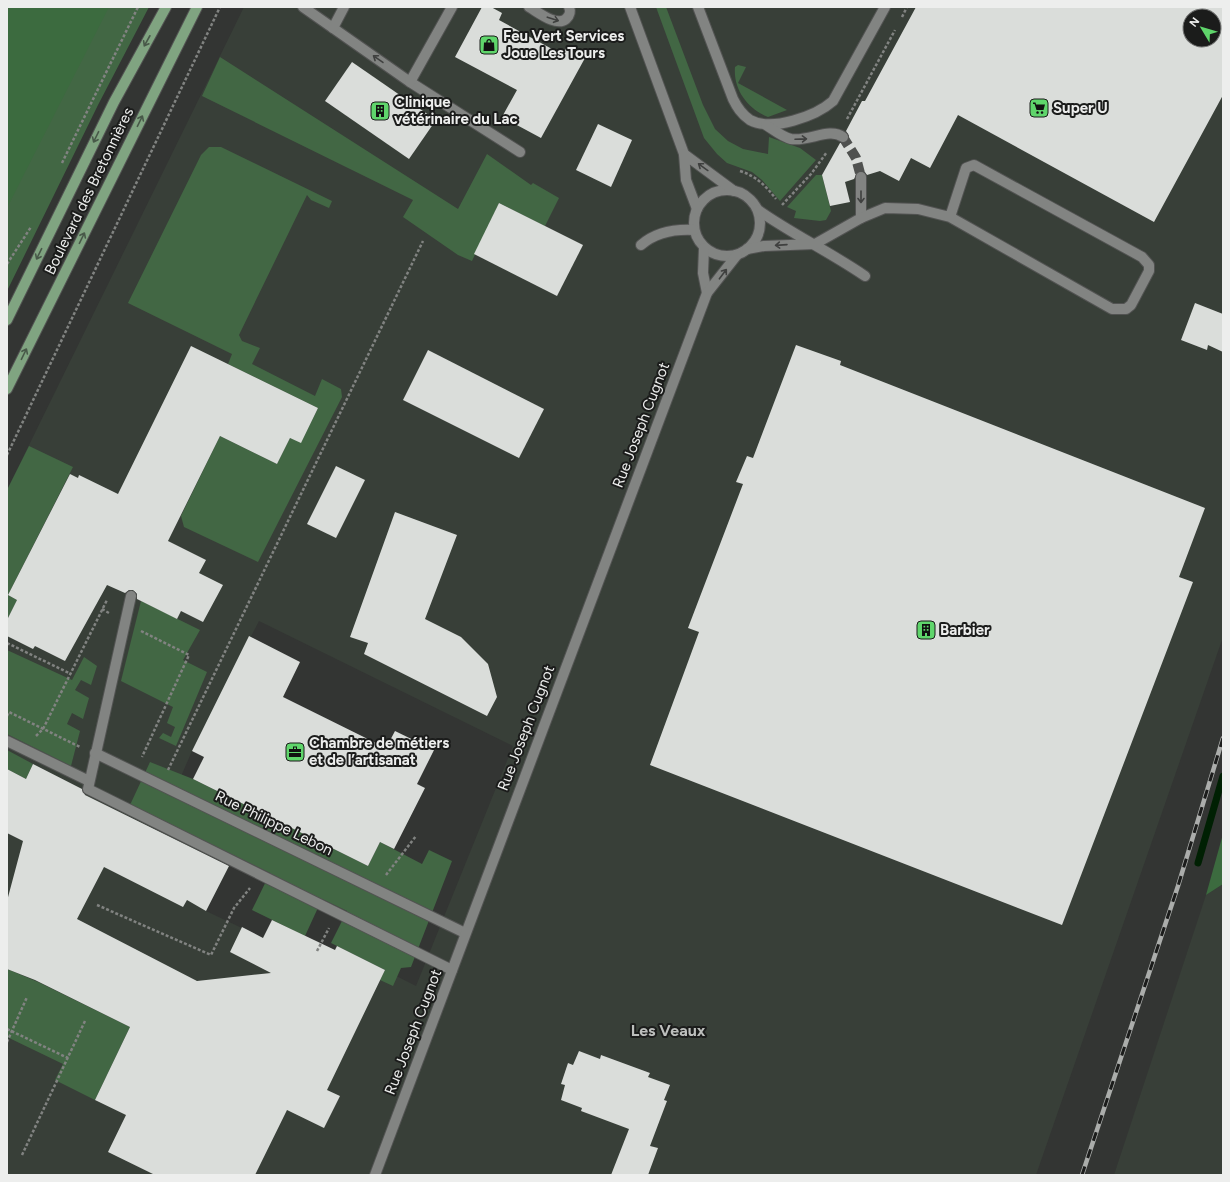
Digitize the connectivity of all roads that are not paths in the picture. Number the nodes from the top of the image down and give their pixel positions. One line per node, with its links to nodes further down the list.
1 (166, 7): 31 (main road, Boulevard des Bretonnières, one-way to 31)
2 (197, 7): 32 (main road, Boulevard des Bretonnières, one-way to 2)
3 (303, 7): 11 (street)
4 (344, 7): 11 (street)
5 (452, 7): 12 (street)
6 (530, 7): 7 (street, one-way to 7)
7 (569, 7)
8 (630, 7): 16 (street)
9 (698, 7): 13 (street)
10 (885, 7): 13 (street)
11 (333, 28): 12 (street, one-way to 11)
12 (410, 82): 15 (street)
13 (766, 125): 14 (street, one-way to 14)
14 (843, 137)
15 (520, 152)
16 (684, 154): 18 (street, one-way to 16); 19 (street)
17 (861, 177): 22 (street, one-way to 22)
18 (734, 190): 19 (street); 20 (street)
19 (697, 209): 23 (street)
20 (758, 210): 24 (street); 27 (street)
21 (950, 217): 21 (street); 22 (street)
22 (861, 218): 24 (street)
23 (694, 230): 25 (street); 26 (street)
24 (815, 244): 27 (street, one-way to 27); 29 (street)
25 (640, 245)
26 (704, 248): 28 (street); 30 (street)
27 (747, 249): 28 (street)
28 (737, 255): 30 (street, Rue Joseph Cugnot, one-way to 28)
29 (865, 276)
30 (707, 293): 37 (street, Rue Joseph Cugnot)
31 (7, 320)
32 (7, 389)
33 (131, 596): 35 (street)
34 (7, 741): 36 (street)
35 (95, 753): 36 (street); 37 (street, Rue Philippe Lebon)
36 (89, 781): 38 (street)
37 (465, 933): 38 (street, Rue Joseph Cugnot)
38 (452, 970): 39 (street, Rue Joseph Cugnot)
39 (375, 1175)

